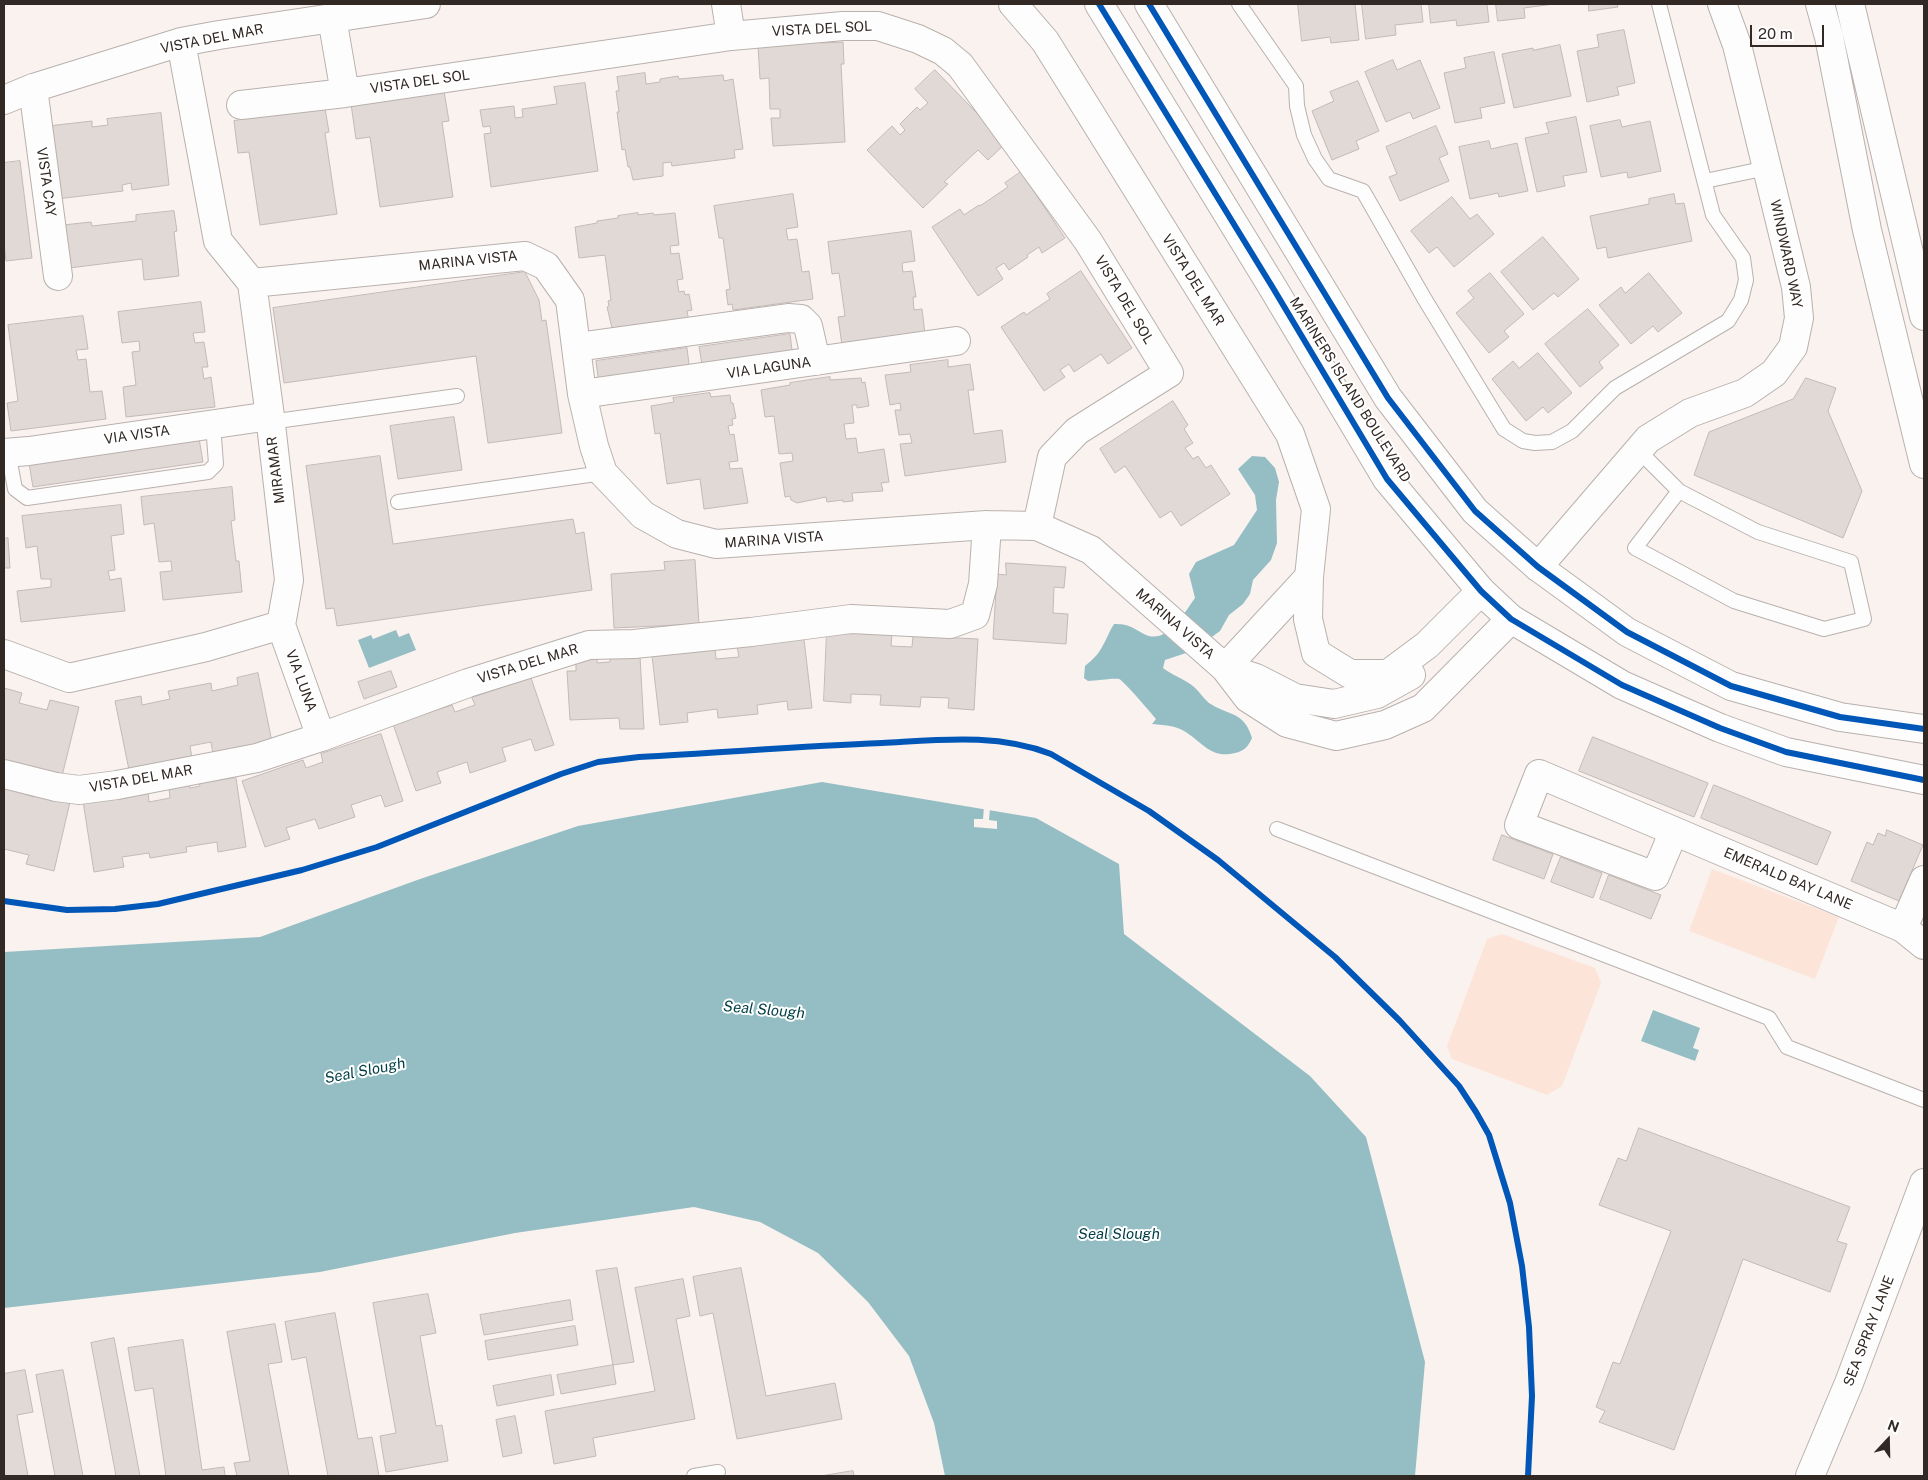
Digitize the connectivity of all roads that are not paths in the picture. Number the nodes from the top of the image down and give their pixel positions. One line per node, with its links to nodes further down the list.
1 (426, 4): 11 (main road, VISTA DEL MAR)
2 (726, 4): 12 (main road)
3 (1100, 4): 40 (main road, MARINERS ISLAND BOULEVARD)
4 (1149, 4): 38 (main road, MARINERS ISLAND BOULEVARD)
5 (1240, 4): 19 (lane)
6 (1659, 4): 19 (lane)
7 (1722, 4): 18 (main road, WINDWARD WAY)
8 (1820, 4): 32 (main road)
9 (1850, 4): 22 (main road)
10 (1016, 5): 39 (main road, VISTA DEL MAR)
11 (332, 18): 13 (main road, VISTA DEL MAR); 15 (main road)
12 (730, 36): 15 (main road, VISTA DEL SOL); 37 (main road, VISTA DEL SOL)
13 (181, 42): 14 (main road, VISTA DEL MAR); 21 (main road)
14 (33, 88): 16 (main road, VISTA DEL MAR); 20 (main road, VISTA CAY)
15 (345, 93): 17 (main road, VISTA DEL SOL)
16 (4, 100)
17 (241, 105)
18 (1767, 168): 19 (lane); 30 (main road, WINDWARD WAY)
19 (1705, 181)
20 (58, 276)
21 (252, 283): 24 (main road, MARINA VISTA); 28 (main road, MIRAMAR)
22 (1924, 316)
23 (956, 341): 25 (main road, VIA LAGUNA)
24 (577, 347): 25 (main road); 26 (main road, MARINA VISTA)
25 (816, 361): 26 (main road, VIA LAGUNA)
26 (582, 394): 33 (main road, MARINA VISTA)
27 (457, 396): 28 (lane)
28 (270, 419): 29 (main road, VIA VISTA); 42 (main road, MIRAMAR)
29 (213, 424): 31 (main road, VIA VISTA); 31 (lane)
30 (1638, 450): 34 (lane); 38 (main road, WINDWARD WAY)
31 (6, 452)
32 (1924, 464)
33 (604, 473): 35 (lane); 36 (main road, MARINA VISTA)
34 (1679, 491): 34 (lane)
35 (398, 502)
36 (987, 524): 37 (main road, MARINA VISTA); 47 (main road, VISTA DEL MAR)
37 (1038, 526): 45 (main road, MARINA VISTA)
38 (1538, 567): 46 (main road, MARINERS ISLAND BOULEVARD)
39 (1308, 577): 43 (main road, VISTA DEL MAR); 45 (main road)
40 (1481, 591): 41 (main road, MARINERS ISLAND BOULEVARD); 43 (main road, VISTA DEL MAR)
41 (1511, 619): 45 (main road, MARINA VISTA); 49 (main road, MARINERS ISLAND BOULEVARD)
42 (281, 625): 44 (main road); 47 (main road, VIA LUNA)
43 (1427, 645): 45 (main road, MARINA VISTA)
44 (4, 654)
45 (1216, 660)
46 (1924, 729)
47 (321, 737): 48 (main road, VISTA DEL MAR)
48 (4, 774)
49 (1924, 780)
50 (1277, 829): 54 (lane)
51 (1674, 831): 51 (main road, EMERALD BAY LANE); 53 (main road, EMERALD BAY LANE)
52 (1924, 880): 53 (main road, EMERALD BAY LANE)
53 (1918, 938)
54 (1924, 1100)
55 (1924, 1184): 58 (main road, SEA SPRAY LANE)
56 (718, 1472): 57 (lane)
57 (694, 1476)
58 (1810, 1476)

